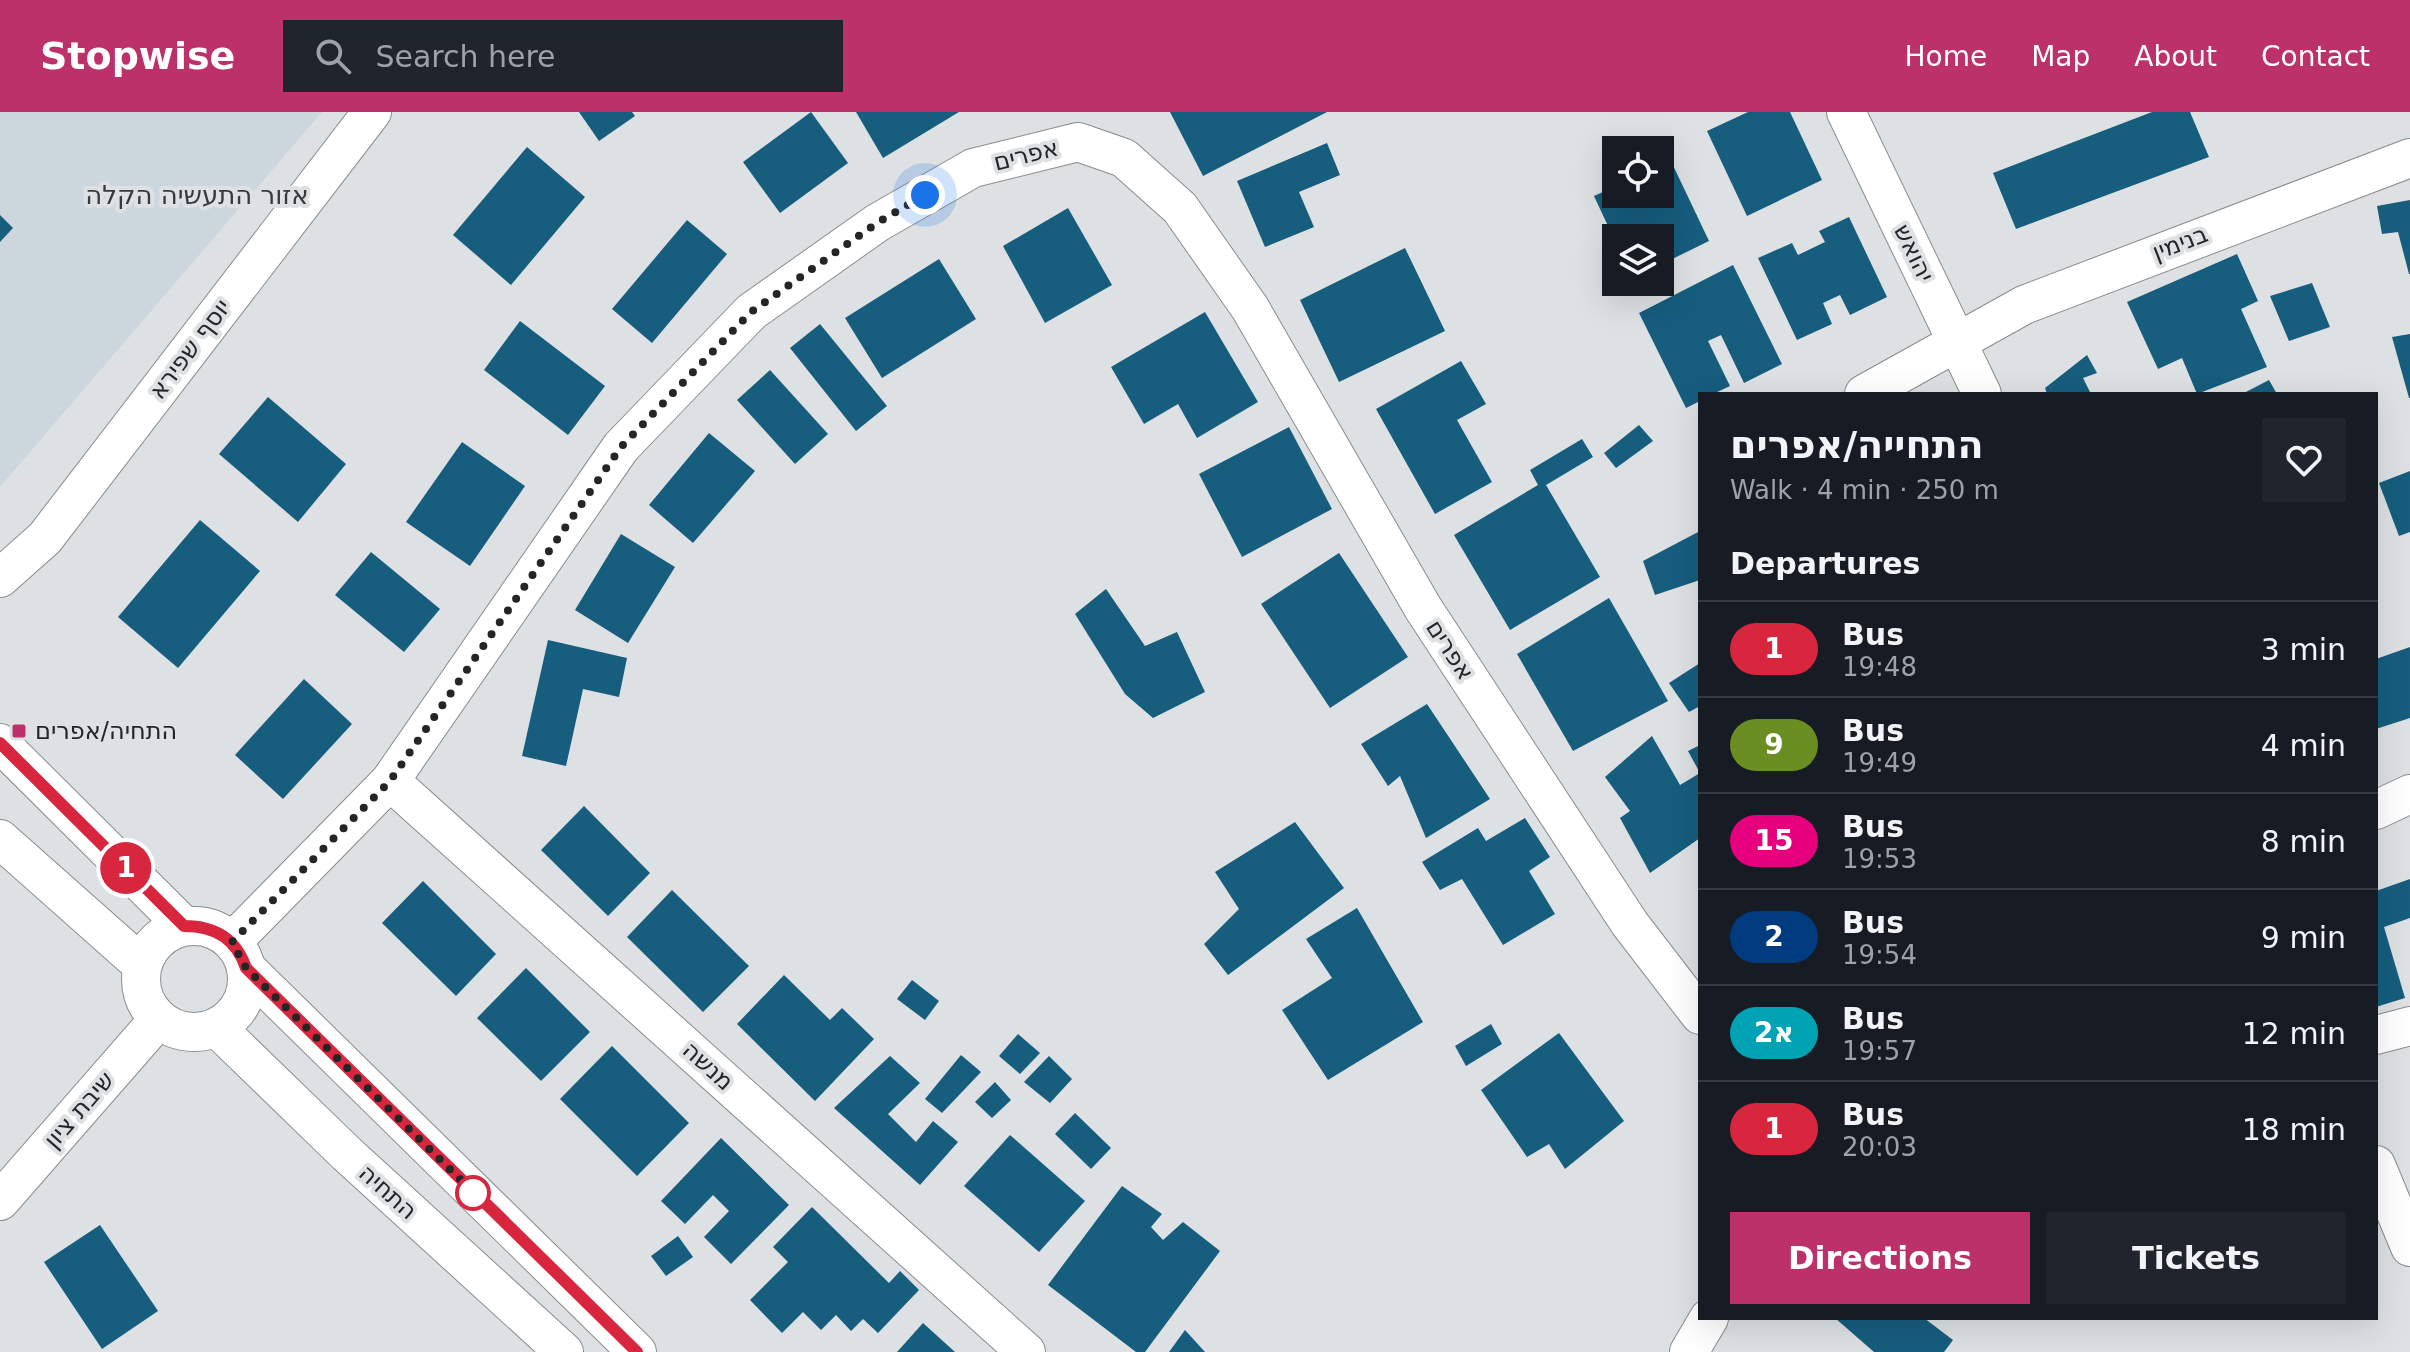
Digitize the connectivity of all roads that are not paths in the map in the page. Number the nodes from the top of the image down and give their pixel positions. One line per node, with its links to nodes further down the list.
1 (372, 112): 7 (street, יוסף שפירא)
2 (1846, 112): 4 (street, יהואש)
3 (2410, 158): 4 (street, בנימין)
4 (1957, 343): 5 (street, בנימין); 6 (street, יהואש)
5 (1868, 392)
6 (1981, 392)
7 (0, 578)
8 (0, 743): 13 (street)
9 (390, 781): 14 (street, אפרים); 16 (street, אפרים); 27 (street, מנשה)
10 (2410, 794): 11 (street)
11 (2378, 809)
12 (0, 839): 15 (street)
13 (184, 926): 14 (street); 15 (street)
14 (239, 955): 19 (street); 26 (street)
15 (142, 965): 17 (street)
16 (1698, 1012)
17 (158, 1020): 19 (street); 22 (street, שיבת ציון)
18 (2410, 1026): 20 (street)
19 (217, 1028): 25 (street, התחיה)
20 (2378, 1034)
21 (2378, 1170): 23 (street)
22 (0, 1201)
23 (2410, 1247)
24 (1708, 1320): 28 (street)
25 (564, 1352)
26 (637, 1352)
27 (1026, 1352)
28 (1689, 1352)

